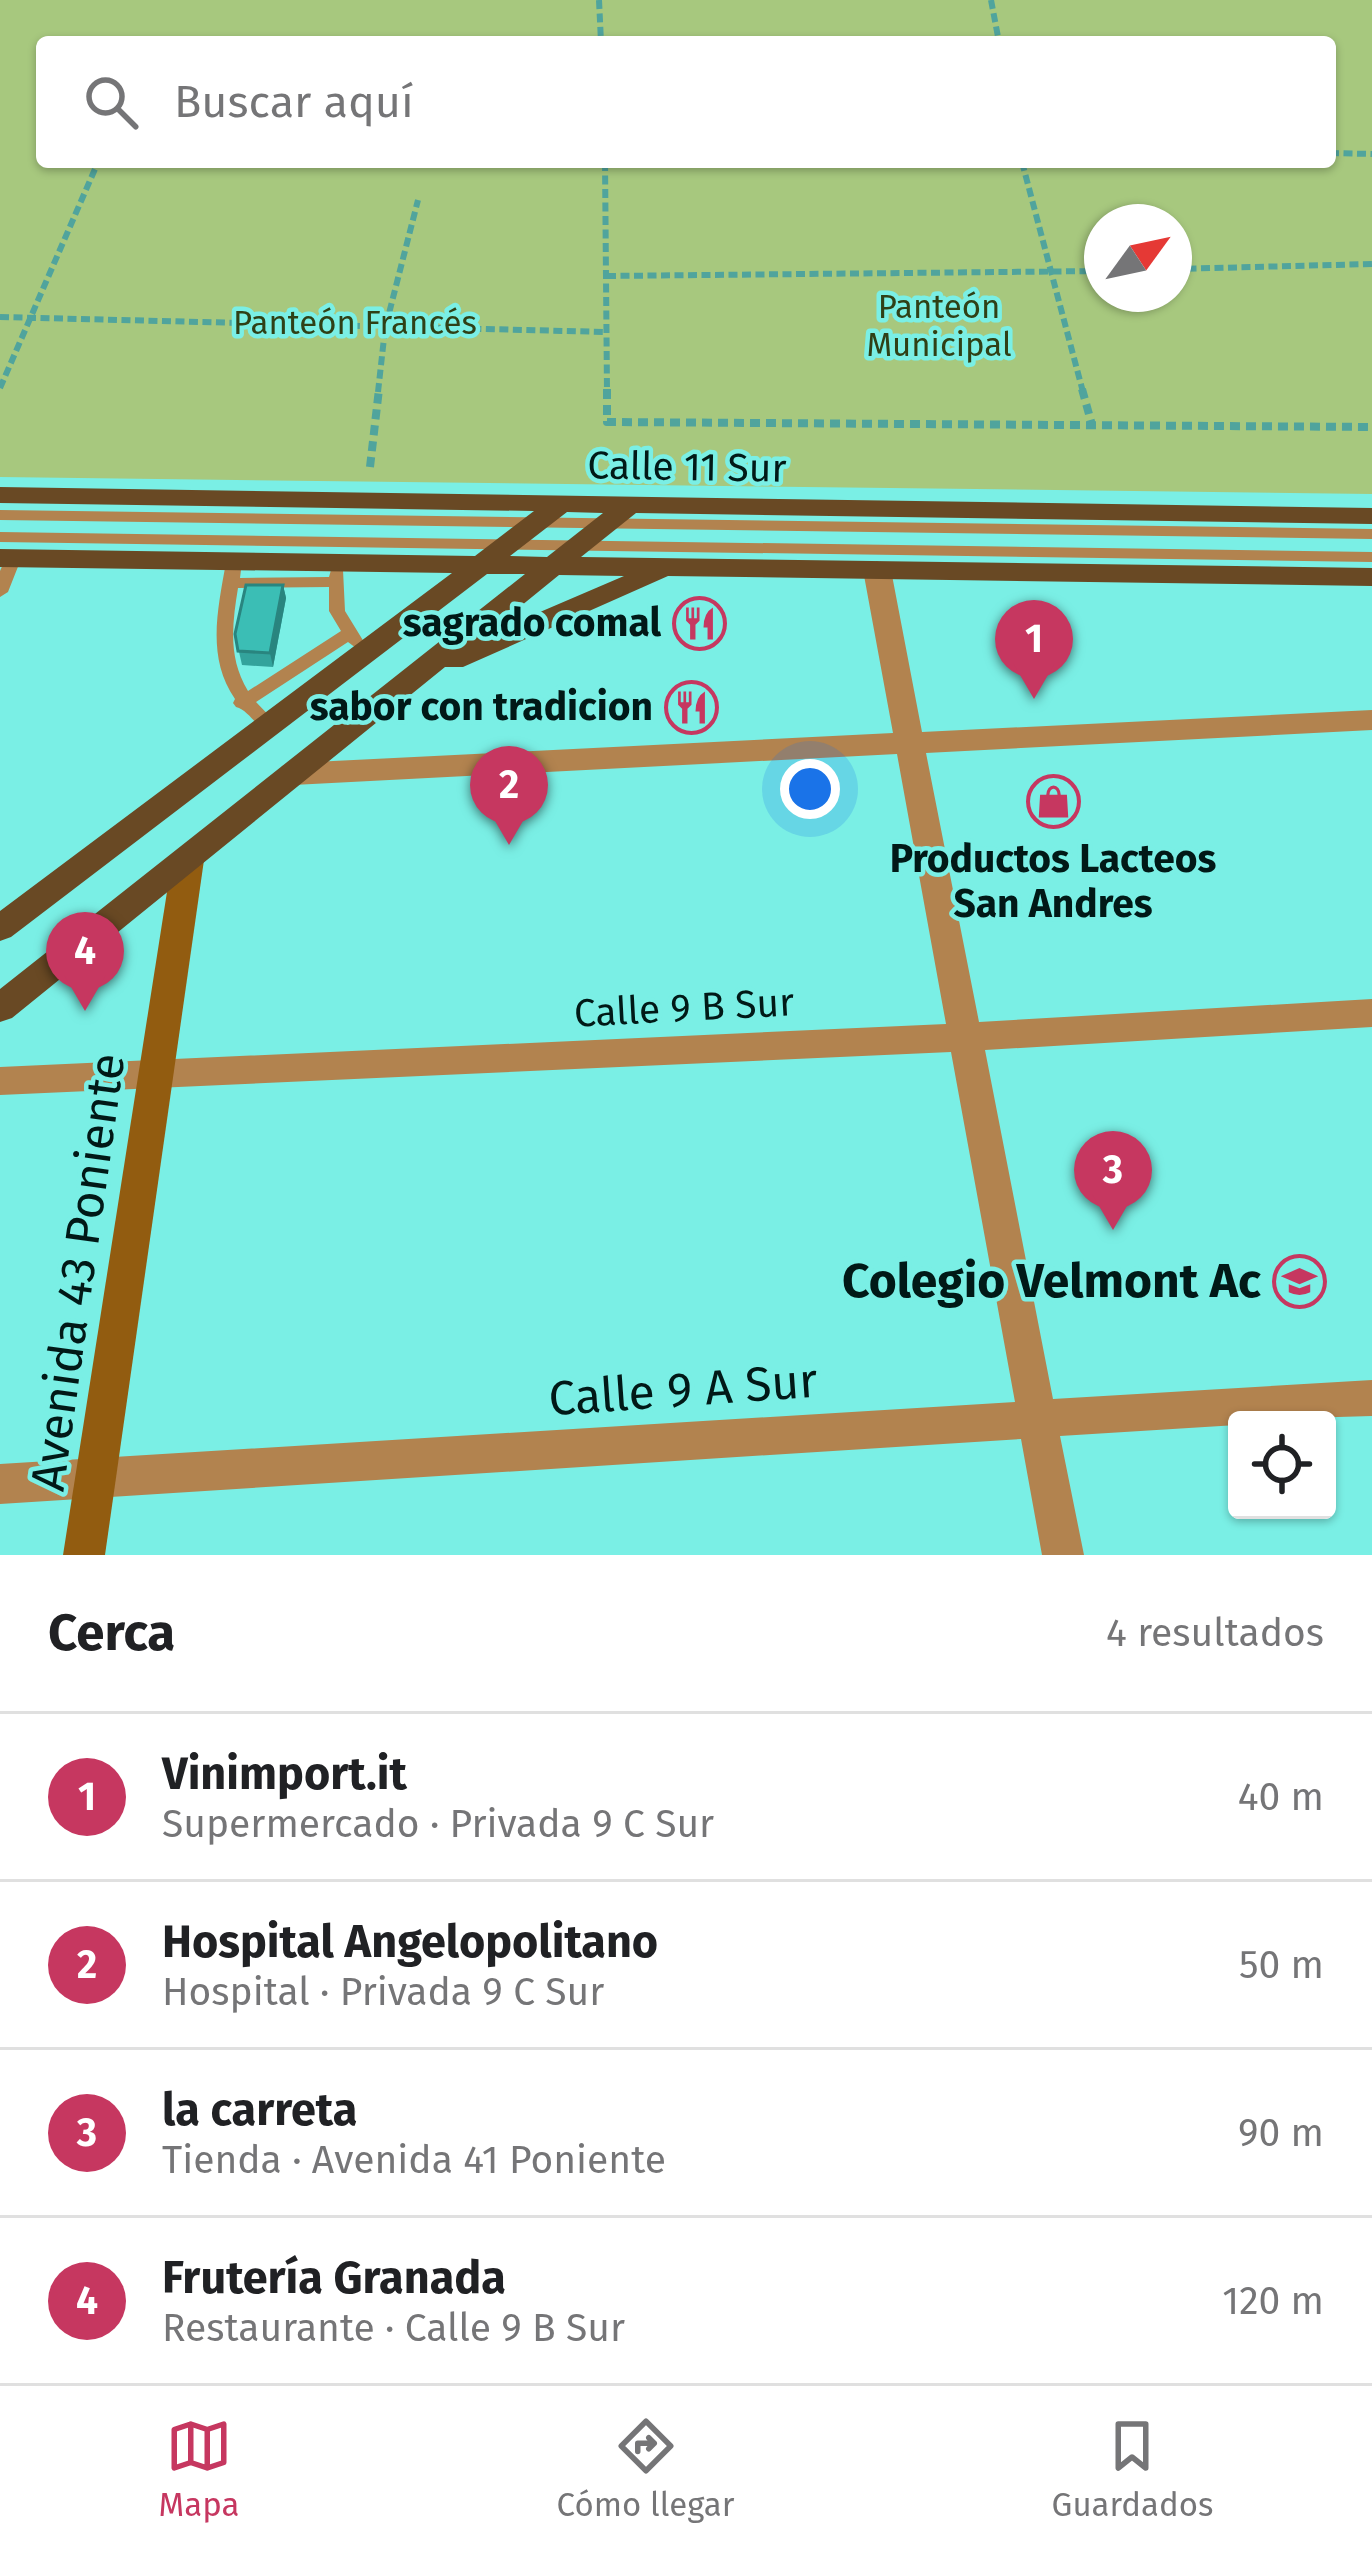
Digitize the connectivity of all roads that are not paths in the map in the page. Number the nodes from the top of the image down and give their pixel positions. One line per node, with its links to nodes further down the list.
1 (0, 495): 6 (main road, Calle 11 Sur)
2 (629, 505): 4 (main road, Calle 11 Sur); 6 (main road); 6 (main road, Calle 11 Sur)
3 (0, 514): 6 (lane)
4 (1372, 516)
5 (1372, 534): 6 (lane)
6 (545, 542): 7 (lane); 8 (lane); 9 (main road, Calle 11 Sur); 12 (main road, Calle 11 Sur); 15 (main road); 16 (main road); 24 (lane); 25 (lane)
7 (4, 551): 11 (main road, Calle 11 Sur); 14 (lane)
8 (1372, 556)
9 (667, 568): 10 (main road, Calle 11 Sur); 16 (main road)
10 (877, 570): 13 (main road, Calle 11 Sur); 20 (street)
11 (232, 572): 12 (main road, Calle 11 Sur); 17 (lane)
12 (338, 573): 15 (lane)
13 (1372, 577)
14 (0, 592)
15 (357, 643): 17 (lane); 19 (main road)
16 (414, 676): 21 (main road)
17 (242, 703): 19 (lane)
18 (1372, 720): 20 (street)
19 (270, 726): 23 (main road)
20 (909, 743): 21 (street); 28 (street)
21 (293, 774): 22 (main road)
22 (188, 860): 26 (main road); 29 (main road, Avenida 43 Poniente)
23 (0, 928)
24 (0, 942)
25 (0, 989)
26 (0, 1008)
27 (1372, 1013): 28 (street, Calle 9 B Sur)
28 (965, 1037): 29 (street, Calle 9 B Sur); 32 (street)
29 (157, 1073): 30 (street, Calle 9 B Sur); 33 (main road, Avenida 43 Poniente)
30 (0, 1082)
31 (1372, 1398): 32 (street, Calle 9 A Sur)
32 (1037, 1419): 33 (street, Calle 9 A Sur); 36 (street)
33 (97, 1478): 34 (street, Calle 9 A Sur); 35 (main road, Avenida 43 Poniente)
34 (0, 1484)
35 (84, 1555)
36 (1063, 1555)

